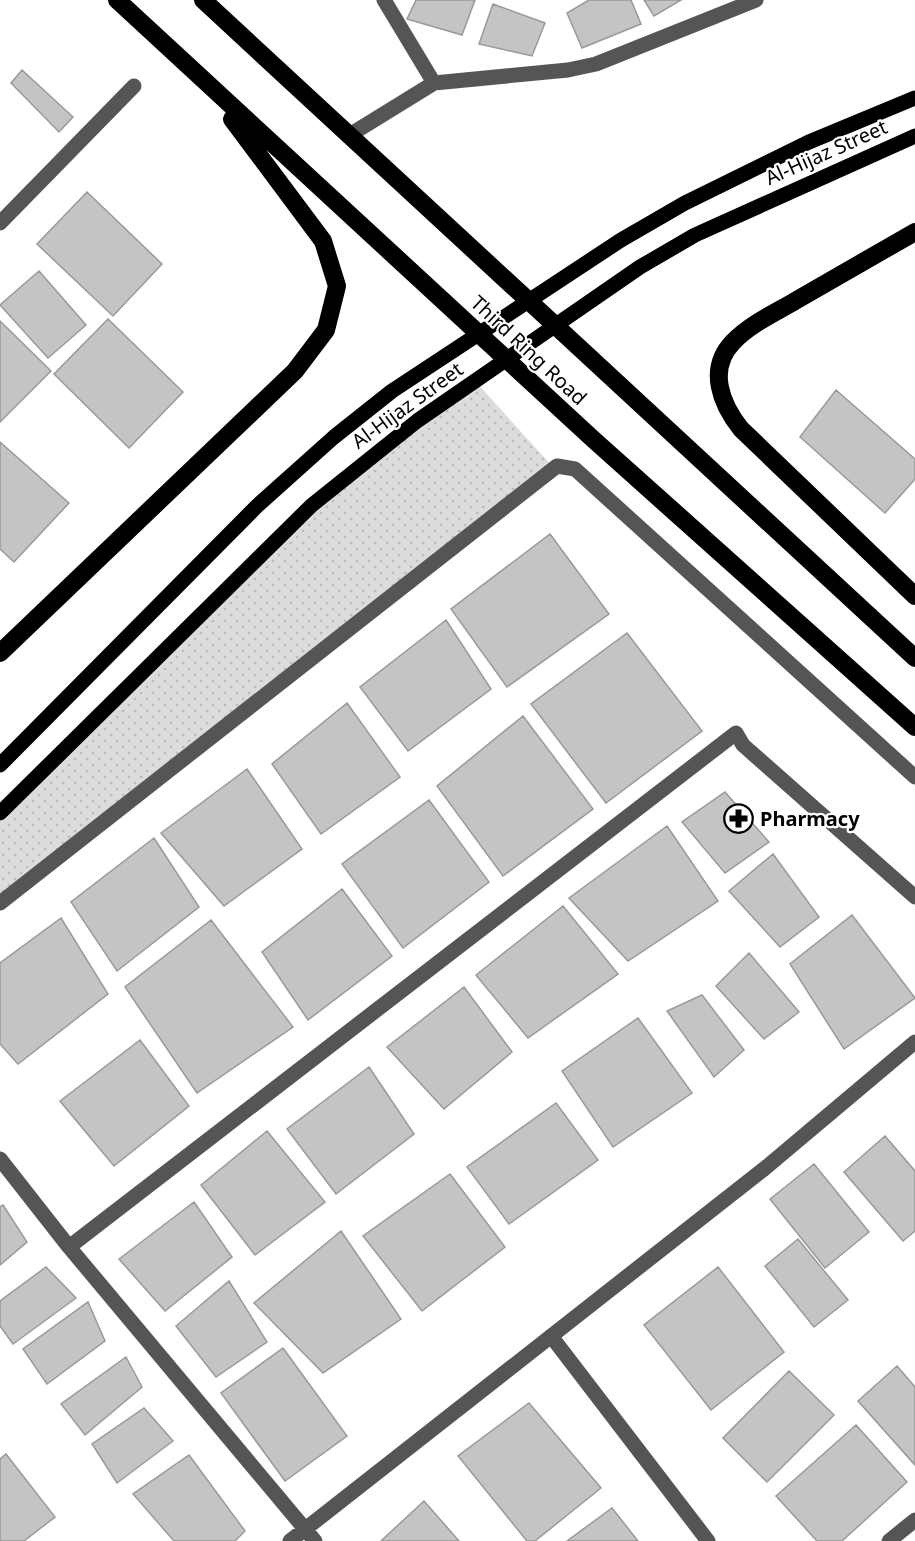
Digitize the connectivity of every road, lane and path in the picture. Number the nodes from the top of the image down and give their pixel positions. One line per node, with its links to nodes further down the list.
1 (117, 0): 5 (highway, Third Ring Road)
2 (203, 0): 9 (highway, Third Ring Road)
3 (384, 0): 6 (street)
4 (756, 0): 6 (street)
5 (204, 81): 14 (highway); 16 (highway, Third Ring Road)
6 (434, 83): 9 (street)
7 (134, 86): 11 (street)
8 (915, 98): 17 (main road, Al-Hijaz Street)
9 (348, 136): 15 (highway, Third Ring Road)
10 (915, 136): 19 (main road, Al-Hijaz Street)
11 (0, 223)
12 (915, 232): 13 (highway)
13 (915, 596)
14 (0, 653)
15 (915, 658)
16 (915, 727)
17 (0, 765)
18 (915, 777): 21 (street)
19 (0, 813)
20 (915, 897): 24 (street)
21 (0, 903)
22 (915, 1042): 25 (street)
23 (0, 1159): 24 (street)
24 (69, 1247): 27 (street)
25 (552, 1336): 27 (street); 30 (street)
26 (915, 1521): 31 (street)
27 (305, 1529): 28 (street); 29 (street)
28 (290, 1541)
29 (315, 1541)
30 (708, 1541)
31 (889, 1541)

